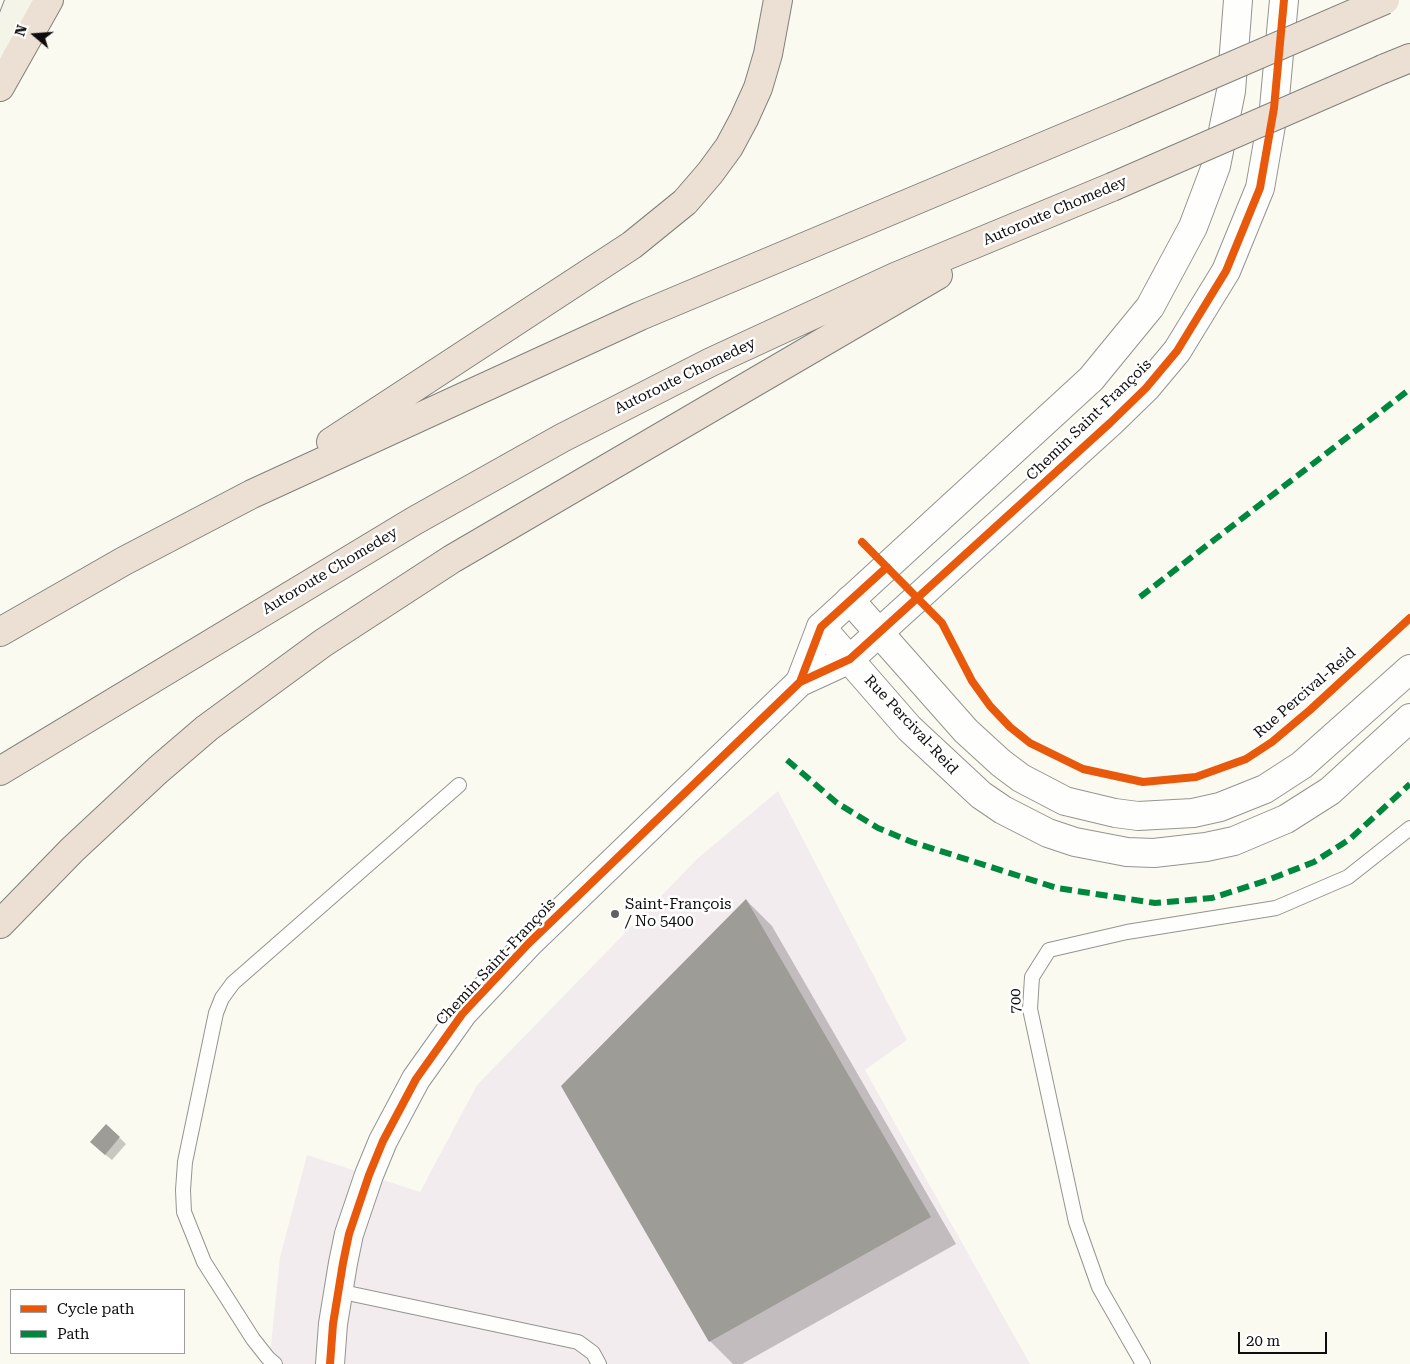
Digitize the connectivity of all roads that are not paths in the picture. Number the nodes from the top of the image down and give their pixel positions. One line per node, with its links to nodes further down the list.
1 (20, 0): 7 (main road)
2 (49, 0): 9 (highway)
3 (778, 0): 11 (highway)
4 (1238, 0): 12 (street, Chemin Saint-François)
5 (1284, 0): 15 (street, Chemin Saint-François)
6 (1385, 0): 11 (highway, bridge)
7 (0, 50)
8 (1410, 58): 10 (highway, Autoroute Chomedey, bridge)
9 (0, 87)
10 (1028, 222): 20 (highway, Autoroute Chomedey); 23 (highway)
11 (252, 494): 14 (highway)
12 (850, 600): 13 (street, Chemin Saint-François); 15 (street)
13 (821, 627): 16 (street, Rue Percival-Reid); 18 (street, Chemin Saint-François)
14 (0, 632)
15 (879, 634): 16 (street, Chemin Saint-François); 17 (street)
16 (850, 659): 18 (street, Chemin Saint-François); 19 (street, Rue Percival-Reid)
17 (1410, 669)
18 (800, 682): 24 (street, Chemin Saint-François)
19 (1410, 718)
20 (0, 771)
21 (458, 785): 25 (lane)
22 (1410, 828): 28 (lane, 700)
23 (0, 924)
24 (338, 1290): 26 (street, Chemin Saint-François); 27 (lane)
25 (275, 1364)
26 (330, 1364)
27 (599, 1364)
28 (1143, 1364)

